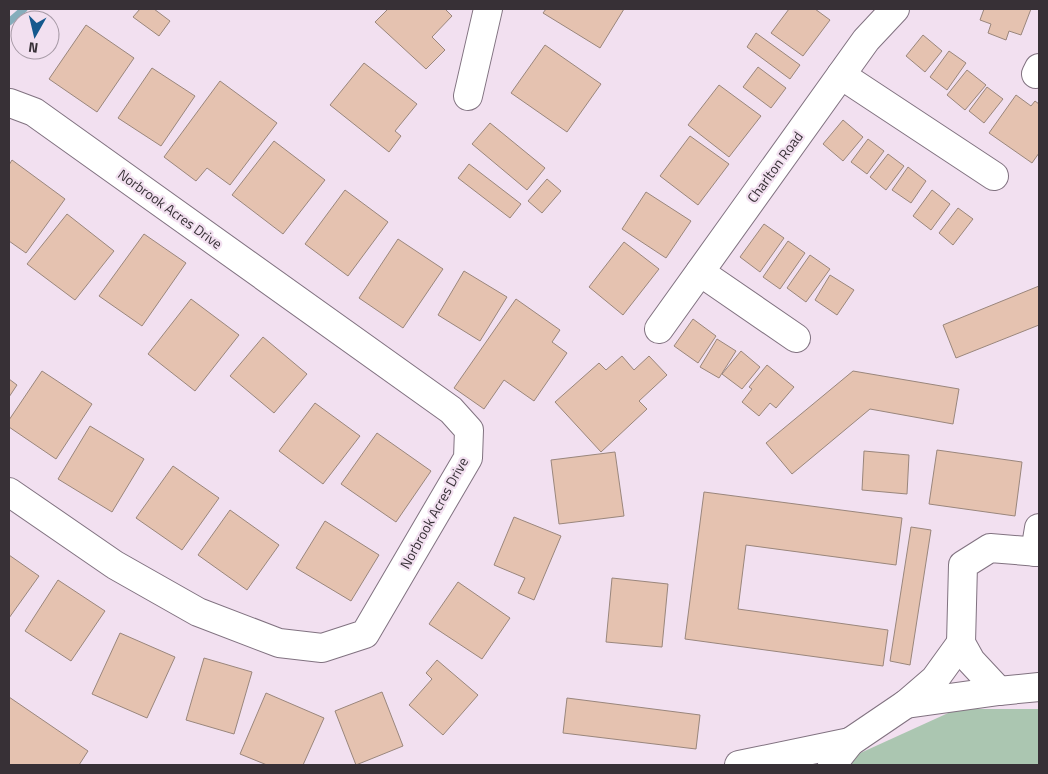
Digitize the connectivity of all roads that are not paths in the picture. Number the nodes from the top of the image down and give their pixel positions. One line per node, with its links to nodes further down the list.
1 (488, 9): 4 (street)
2 (894, 9): 3 (street, Charlton Road)
3 (841, 75): 6 (street); 7 (street, Charlton Road)
4 (468, 96)
5 (9, 103): 10 (street, Norbrook Acres Drive)
6 (994, 176)
7 (700, 272): 8 (street, Charlton Road); 9 (street)
8 (659, 329)
9 (796, 338)
10 (9, 492)
11 (1038, 544): 12 (street)
12 (960, 643): 14 (street); 15 (street)
13 (1039, 687): 14 (street)
14 (999, 691): 15 (street)
15 (906, 704): 16 (street)
16 (850, 742): 17 (street); 18 (street)
17 (739, 765)
18 (832, 765)

